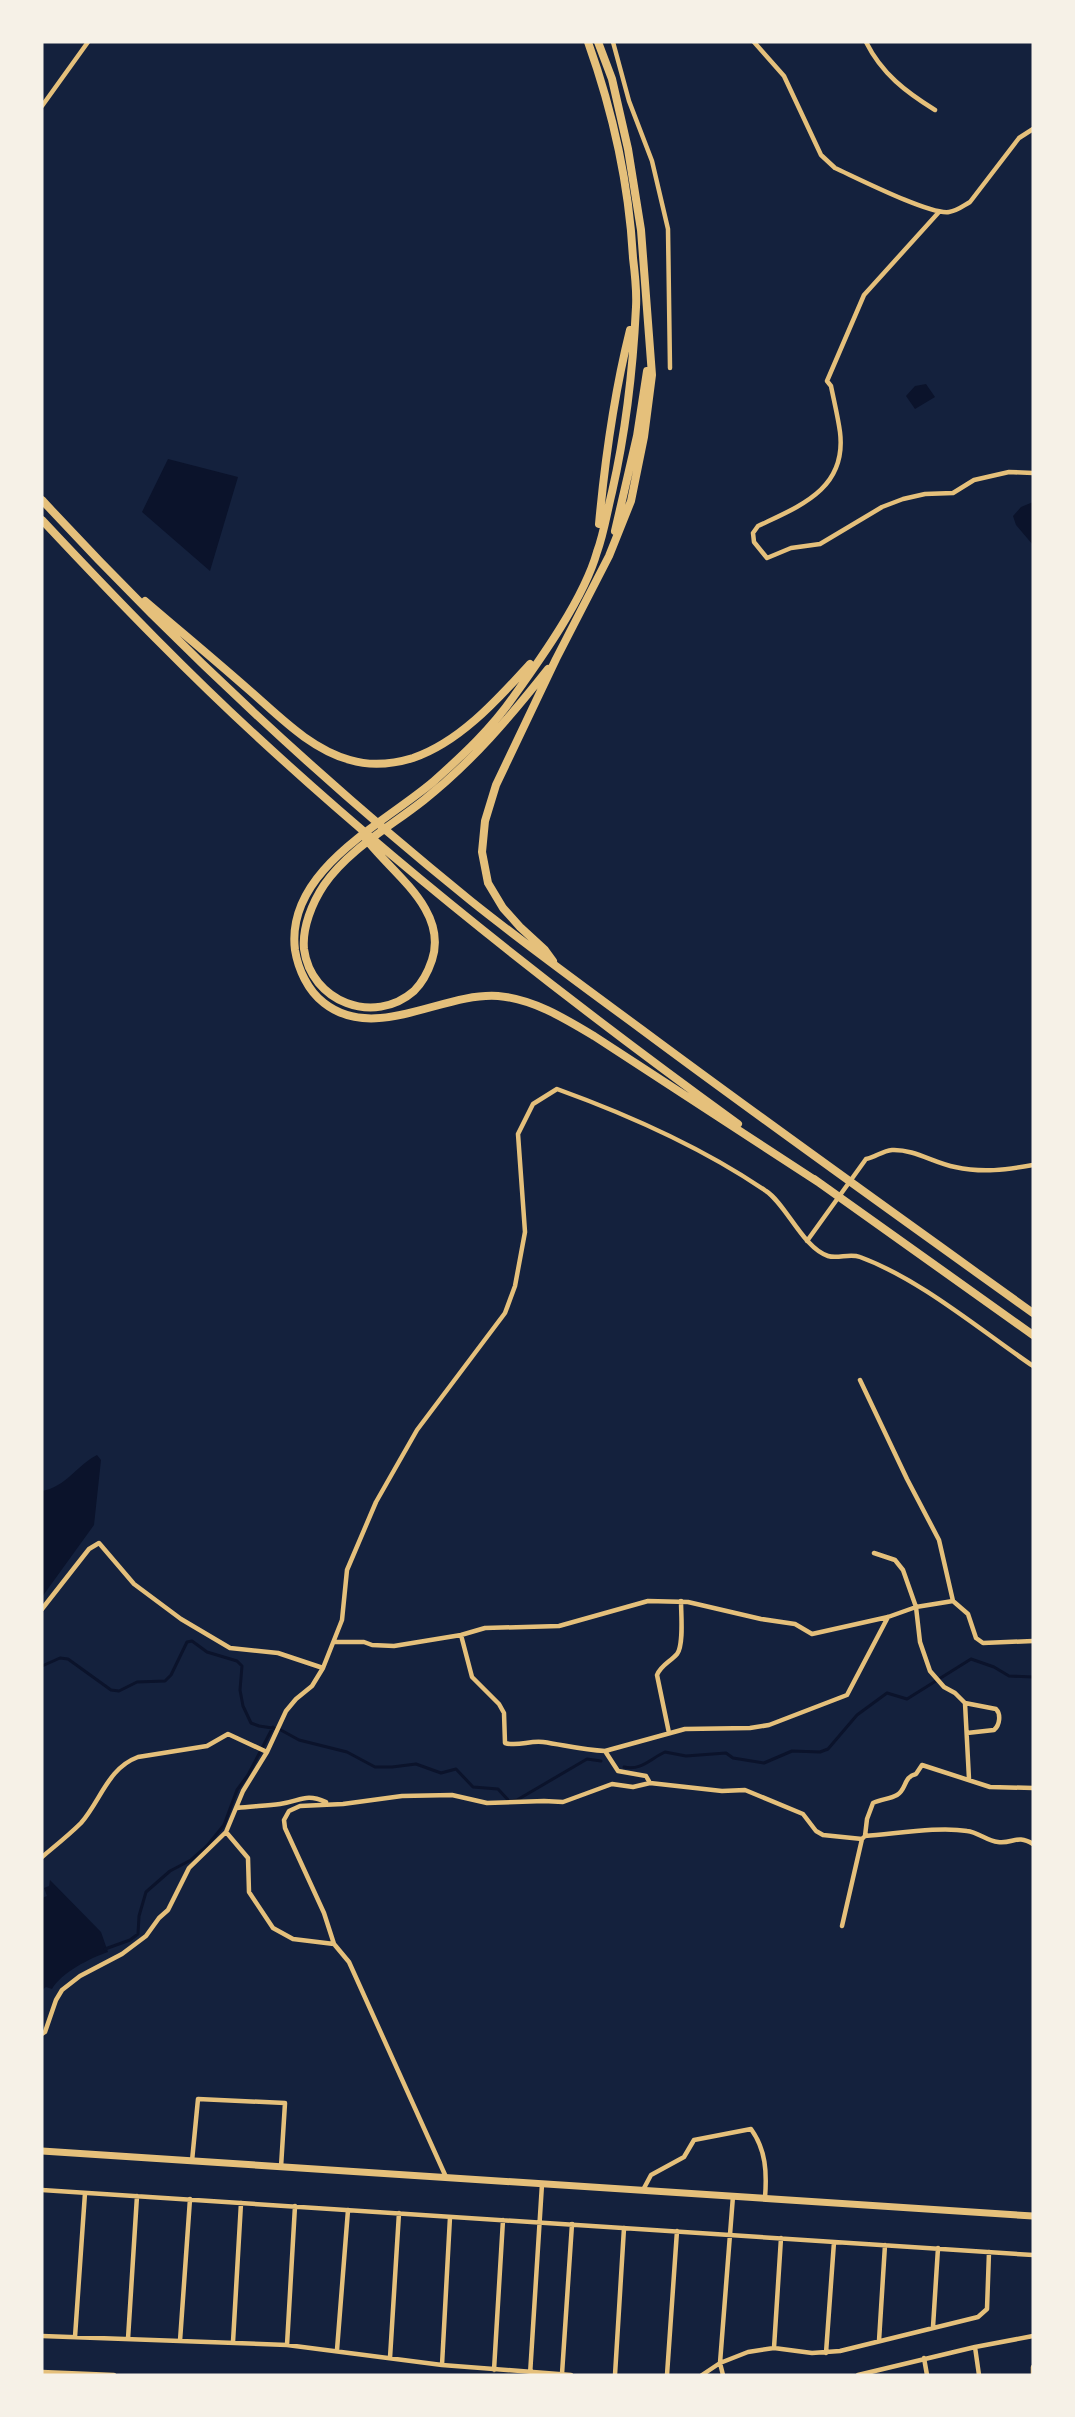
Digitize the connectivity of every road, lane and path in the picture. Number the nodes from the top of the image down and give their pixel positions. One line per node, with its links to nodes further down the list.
1 (88, 42): 7 (street)
2 (588, 42): 11 (highway)
3 (598, 42): 11 (highway)
4 (613, 42): 12 (street)
5 (754, 42): 10 (street)
6 (866, 42): 8 (street)
7 (42, 106)
8 (935, 110)
9 (1033, 129): 10 (street)
10 (939, 212): 13 (street)
11 (641, 304): 16 (highway); 16 (highway); 19 (highway)
12 (670, 368)
13 (1033, 473)
14 (42, 500): 17 (highway)
15 (42, 520): 20 (highway)
16 (597, 555): 18 (highway)
17 (101, 563): 18 (highway); 21 (highway)
18 (548, 646): 23 (highway)
19 (556, 659): 20 (highway); 21 (highway)
20 (379, 851): 23 (highway)
21 (559, 969): 25 (highway)
22 (1033, 1165): 24 (street)
23 (818, 1182): 26 (highway)
24 (807, 1241): 27 (street); 37 (street)
25 (1033, 1313)
26 (1033, 1335)
27 (1033, 1366)
28 (860, 1380): 31 (street)
29 (874, 1553): 32 (street)
30 (681, 1601): 34 (street); 35 (street); 40 (street)
31 (953, 1601): 32 (street); 36 (street)
32 (916, 1607): 34 (street); 39 (street)
33 (42, 1609): 38 (street)
34 (888, 1617): 40 (street)
35 (461, 1635): 37 (street); 43 (street)
36 (1033, 1641)
37 (334, 1642): 38 (street)
38 (323, 1668): 42 (street)
39 (965, 1703): 41 (street); 41 (street)
40 (669, 1733): 43 (street)
41 (967, 1733): 44 (street)
42 (263, 1750): 48 (street); 52 (street)
43 (605, 1751): 45 (street)
44 (969, 1779): 46 (street); 50 (street)
45 (650, 1783): 47 (street); 50 (street)
46 (1033, 1788)
47 (329, 1803): 48 (street); 54 (street)
48 (237, 1808): 49 (street)
49 (226, 1832): 54 (street); 55 (street)
50 (864, 1838): 51 (street); 53 (street)
51 (1033, 1844)
52 (42, 1857)
53 (842, 1926)
54 (334, 1944): 59 (street)
55 (42, 2034)
56 (42, 2151): 57 (main road)
57 (192, 2161): 58 (main road); 58 (street)
58 (281, 2167): 59 (main road)
59 (447, 2178): 60 (main road)
60 (542, 2184): 62 (main road); 75 (street)
61 (42, 2190): 63 (street)
62 (643, 2190): 65 (main road); 66 (street)
63 (85, 2193): 64 (street); 89 (street)
64 (137, 2196): 67 (street); 90 (street)
65 (733, 2196): 66 (main road); 79 (street)
66 (765, 2198): 72 (main road)
67 (189, 2199): 68 (street); 91 (street)
68 (241, 2203): 69 (street); 93 (street)
69 (295, 2206): 70 (street); 94 (street)
70 (348, 2210): 71 (street); 97 (street)
71 (399, 2213): 73 (street); 99 (street)
72 (1033, 2216)
73 (450, 2217): 74 (street); 102 (street)
74 (503, 2220): 75 (street); 104 (street)
75 (539, 2222): 76 (street); 107 (street)
76 (572, 2224): 77 (street); 108 (street)
77 (624, 2228): 78 (street); 111 (street)
78 (677, 2231): 79 (street); 112 (street)
79 (729, 2235): 80 (street); 101 (street)
80 (782, 2238): 81 (street); 96 (street)
81 (834, 2242): 82 (street); 98 (street)
82 (885, 2245): 83 (street); 92 (street)
83 (938, 2248): 84 (street); 86 (street)
84 (989, 2252): 85 (street); 86 (street)
85 (1033, 2255)
86 (933, 2327): 92 (street)
87 (42, 2336): 89 (street)
88 (1033, 2336): 95 (street)
89 (75, 2337): 90 (street)
90 (128, 2339): 91 (street)
91 (180, 2341): 93 (street)
92 (879, 2341): 98 (street)
93 (233, 2342): 94 (street)
94 (287, 2345): 97 (street)
95 (975, 2347): 100 (street); 117 (street)
96 (774, 2348): 98 (street); 101 (street)
97 (337, 2350): 99 (street)
98 (826, 2353)
99 (390, 2358): 102 (street)
100 (924, 2358): 106 (street); 116 (street)
101 (720, 2363): 113 (street); 114 (street)
102 (442, 2365): 104 (street)
103 (1033, 2367): 118 (street)
104 (494, 2370): 107 (street)
105 (42, 2372): 109 (street)
106 (873, 2373): 115 (street)
107 (530, 2374): 108 (street)
108 (562, 2374): 110 (street)
109 (114, 2375)
110 (571, 2375)
111 (615, 2375)
112 (667, 2375)
113 (702, 2375)
114 (723, 2375)
115 (858, 2375)
116 (927, 2375)
117 (979, 2375)
118 (1033, 2375)

